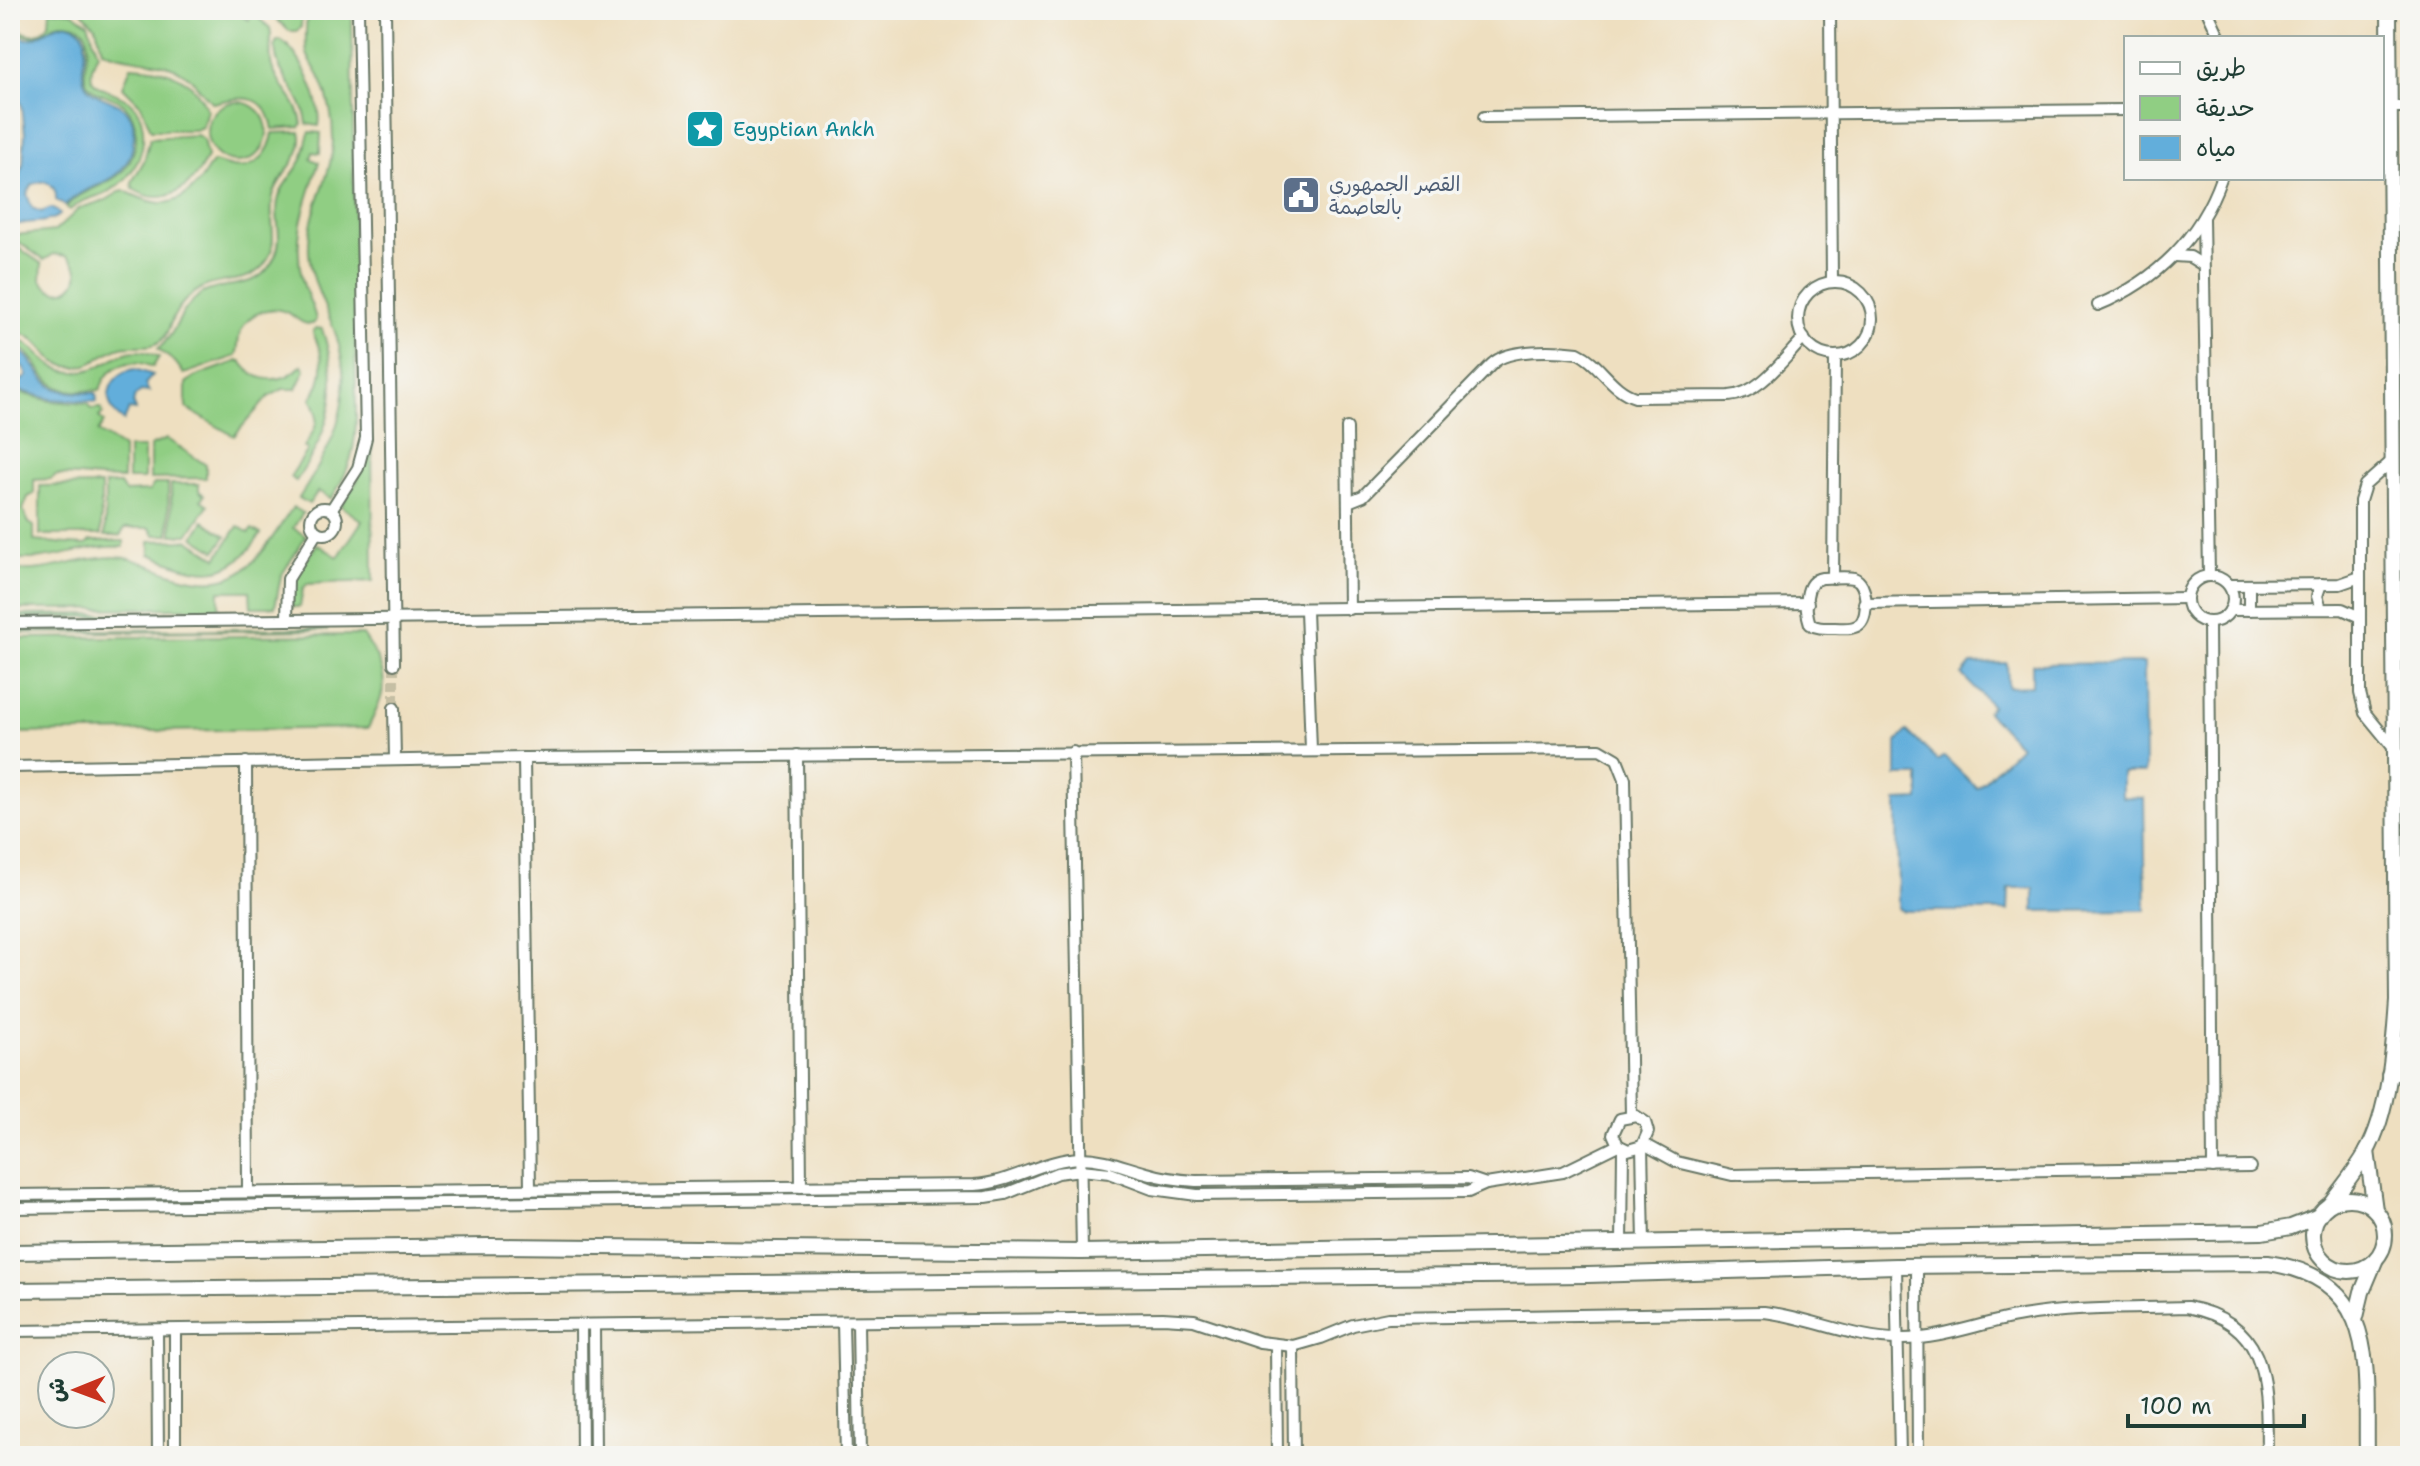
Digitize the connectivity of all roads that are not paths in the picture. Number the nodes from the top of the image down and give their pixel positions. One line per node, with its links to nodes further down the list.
1 (358, 10): 23 (street)
2 (385, 10): 40 (street)
3 (1830, 10): 10 (street)
4 (2207, 10): 6 (street)
5 (2389, 10): 7 (street)
6 (2219, 36)
7 (2386, 107): 8 (street); 21 (street)
8 (2410, 107)
9 (2124, 110): 10 (street)
10 (1831, 114): 11 (street); 16 (street)
11 (1484, 117)
12 (2220, 180): 13 (street)
13 (2203, 218): 14 (street); 15 (street)
14 (2174, 256): 15 (street); 17 (street)
15 (2203, 265): 25 (street)
16 (1832, 282): 18 (street); 19 (street)
17 (2098, 305)
18 (1804, 338): 19 (street); 22 (street)
19 (1835, 356): 27 (street)
20 (1347, 428): 22 (street)
21 (2393, 460): 26 (street); 48 (street)
22 (1348, 502): 34 (street)
23 (331, 510): 24 (street); 24 (street)
24 (317, 532): 41 (street)
25 (2209, 575): 29 (street); 31 (street)
26 (2360, 577): 28 (street); 39 (street)
27 (1833, 578): 32 (street); 33 (street)
28 (2321, 584): 30 (street); 35 (street)
29 (2229, 585): 30 (street); 37 (street)
30 (2249, 585): 38 (street)
31 (2187, 598): 33 (street); 42 (street)
32 (1808, 603): 33 (street); 34 (street)
33 (1864, 603)
34 (1349, 609): 36 (street)
35 (2321, 609): 38 (street); 39 (street)
36 (1306, 610): 40 (street); 46 (street)
37 (2230, 610): 38 (street); 42 (street)
38 (2249, 610)
39 (2360, 617): 48 (street)
40 (393, 619): 41 (street); 44 (street)
41 (287, 620): 43 (street)
42 (2209, 622): 64 (street)
43 (10, 623)
44 (394, 664)
45 (394, 708): 51 (street)
46 (1311, 750): 47 (street); 58 (street)
47 (1073, 752): 49 (street); 62 (street)
48 (2397, 753): 54 (street)
49 (797, 755): 50 (street); 65 (street)
50 (524, 758): 51 (street); 66 (street)
51 (395, 759): 52 (street)
52 (246, 762): 53 (street); 67 (street)
53 (10, 767)
54 (2397, 1001): 55 (street); 57 (street)
55 (2410, 1013)
56 (2410, 1068): 57 (street)
57 (2389, 1075): 61 (street)
58 (1631, 1115): 59 (street); 60 (street)
59 (1643, 1145): 60 (street); 64 (street); 73 (street)
60 (1620, 1147): 62 (street); 74 (street)
61 (2367, 1151): 69 (street); 71 (street)
62 (1080, 1164): 65 (street); 70 (street); 78 (street)
63 (2250, 1167): 64 (street)
64 (2213, 1168)
65 (801, 1187): 66 (street)
66 (530, 1189): 67 (street)
67 (248, 1192): 68 (street)
68 (10, 1195)
69 (2330, 1204): 71 (street); 72 (street)
70 (10, 1208)
71 (2375, 1210): 79 (street)
72 (2319, 1216): 73 (street); 80 (street)
73 (1644, 1243): 74 (street)
74 (1622, 1244): 75 (street)
75 (1357, 1248): 76 (street); 83 (street)
76 (1164, 1250): 78 (street); 84 (street)
77 (10, 1252): 78 (street)
78 (1082, 1252)
79 (2375, 1261): 80 (street); 87 (street)
80 (2328, 1264): 85 (street)
81 (1896, 1266): 82 (street); 83 (street); 96 (street)
82 (1917, 1266): 85 (street); 95 (street)
83 (1357, 1277): 84 (street)
84 (1164, 1278): 86 (street)
85 (2318, 1279): 87 (street)
86 (10, 1290)
87 (2356, 1317): 110 (street)
88 (843, 1322): 89 (street); 91 (street); 103 (street)
89 (858, 1322): 97 (street); 104 (street)
90 (581, 1325): 91 (street); 93 (street); 101 (street)
91 (594, 1325): 102 (street)
92 (157, 1330): 93 (street); 94 (street); 99 (street)
93 (175, 1330): 100 (street)
94 (10, 1331)
95 (1917, 1339): 96 (street); 108 (street); 109 (street)
96 (1898, 1340): 98 (street); 107 (street)
97 (1276, 1345): 98 (street); 105 (street)
98 (1293, 1346): 106 (street)
99 (158, 1456)
100 (175, 1456)
101 (582, 1456)
102 (595, 1456)
103 (846, 1456)
104 (860, 1456)
105 (1277, 1456)
106 (1294, 1456)
107 (1900, 1456)
108 (1918, 1456)
109 (2267, 1456)
110 (2367, 1456)

